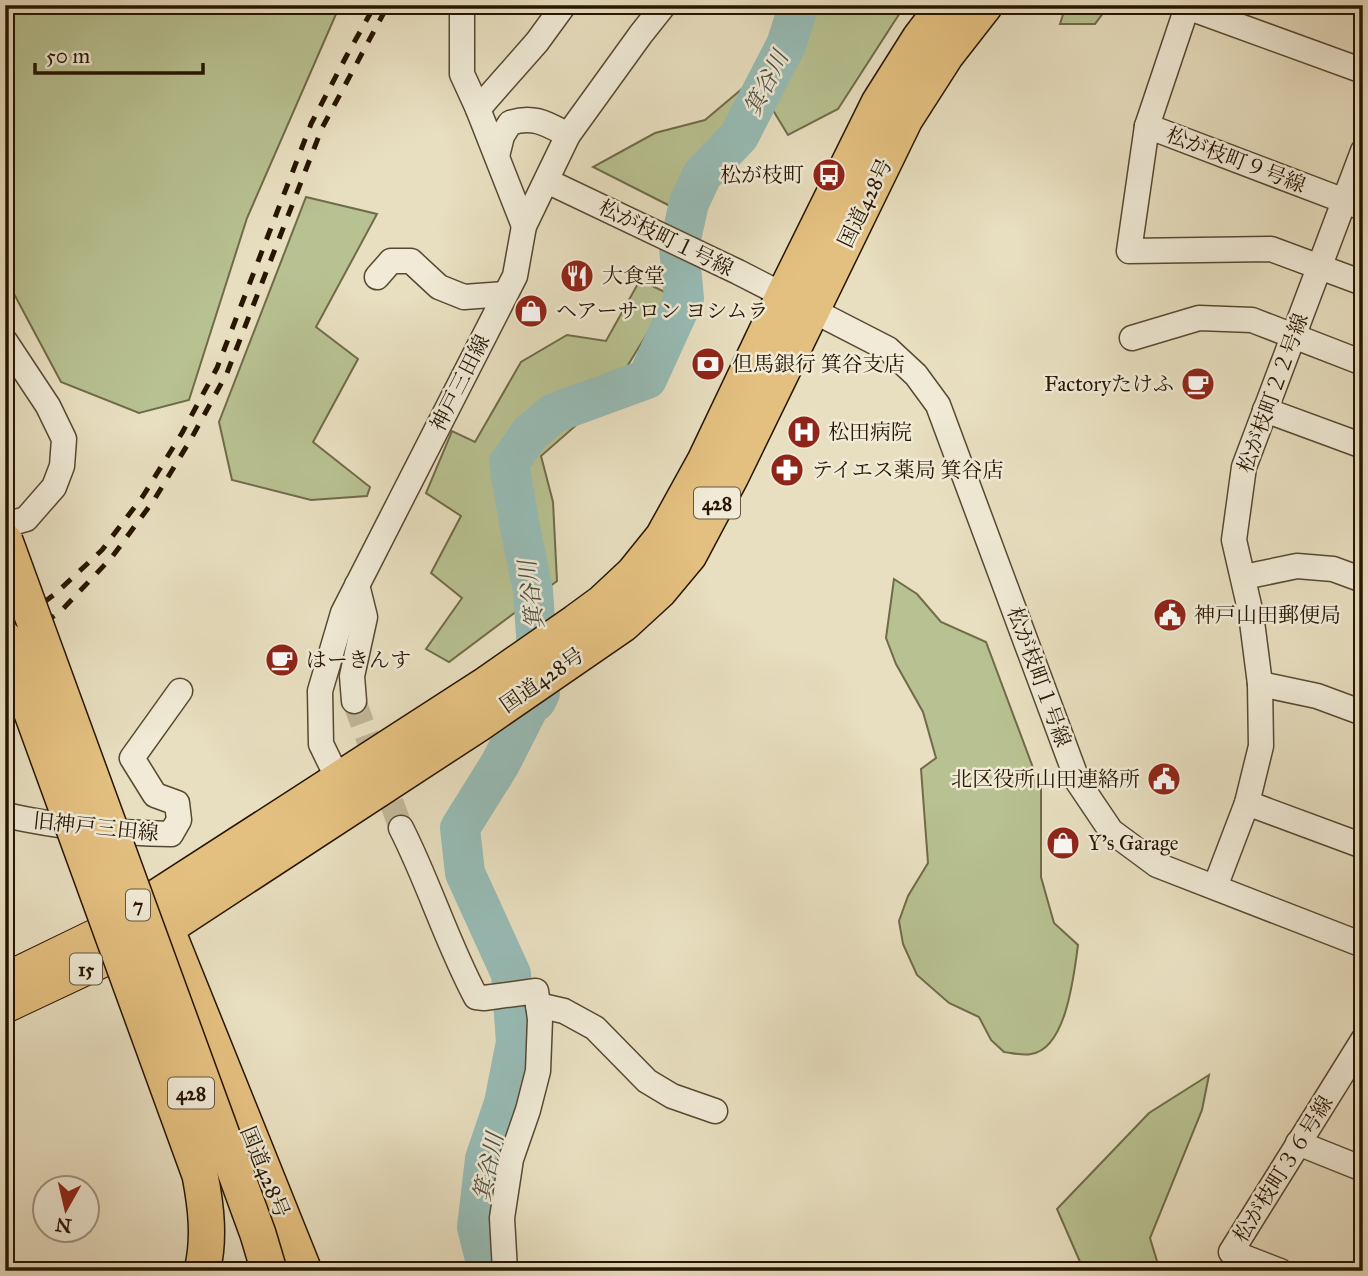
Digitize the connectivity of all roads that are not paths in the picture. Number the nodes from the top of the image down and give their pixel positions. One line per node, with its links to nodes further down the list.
1 (461, 5): 7 (street)
2 (564, 5): 7 (street)
3 (664, 5): 9 (street, 神戸三田線)
4 (945, 5): 19 (highway, 国道428号 / 428)
5 (985, 5): 19 (highway, 国道428号 / 428)
6 (1363, 71): 8 (street, 松が枝町９号線)
7 (478, 109): 11 (street)
8 (1147, 125): 13 (street, 松が枝町９号線); 15 (street)
9 (568, 135): 11 (street); 12 (street, 神戸三田線)
10 (1363, 151): 13 (street, 松が枝町２２号線)
11 (497, 156): 14 (street)
12 (547, 181): 14 (street, 神戸三田線); 19 (street, 松が枝町１号線)
13 (1353, 205): 15 (street, 松が枝町２２号線)
14 (524, 226): 18 (street, 神戸三田線)
15 (1319, 267): 17 (street); 20 (street, 松が枝町２２号線)
16 (377, 277): 18 (street)
17 (1363, 283)
18 (505, 294): 30 (street, 神戸三田線)
19 (798, 302): 36 (highway, 国道428号 / 428); 42 (street, 松が枝町１号線); 43 (highway, 国道428号 / 428)
20 (1293, 336): 21 (street); 23 (street); 24 (street, 松が枝町２２号線)
21 (1132, 338)
22 (5, 341): 26 (street)
23 (1363, 363)
24 (1265, 410): 25 (street); 28 (street, 松が枝町２２号線)
25 (1363, 446)
26 (5, 525)
27 (5, 541): 55 (highway, 7, bridge)
28 (1244, 577): 29 (street); 32 (street, 松が枝町２２号線)
29 (1363, 580)
30 (357, 585): 34 (street); 36 (street, 神戸三田線)
31 (13, 620): 40 (street); 53 (highway, 7, bridge)
32 (1260, 684): 35 (street); 37 (street, 松が枝町２２号線)
33 (180, 691): 40 (street, 旧神戸三田線)
34 (354, 701)
35 (1363, 713)
36 (338, 781): 44 (highway, 国道428号 / 428)
37 (1247, 803): 41 (street); 42 (street, 松が枝町２２号線)
38 (5, 815): 40 (street, 旧神戸三田線)
39 (401, 828): 47 (street)
40 (95, 829): 44 (street)
41 (1363, 846)
42 (1215, 887): 45 (street, 松が枝町１号線)
43 (166, 928): 44 (main road, 15); 56 (highway, 国道428号 / 428)
44 (134, 929): 46 (main road, 15); 48 (main road, 15); 54 (highway, 国道428号 / 428)
45 (1363, 945)
46 (5, 979)
47 (532, 998): 50 (street); 57 (street)
48 (5, 1007)
49 (1363, 1040): 51 (street, 松が枝町３６号線)
50 (715, 1111)
51 (1298, 1143): 52 (street); 58 (street, 松が枝町３６号線)
52 (1363, 1169)
53 (202, 1271)
54 (261, 1271)
55 (269, 1271)
56 (304, 1271)
57 (505, 1271)
58 (1280, 1271)

